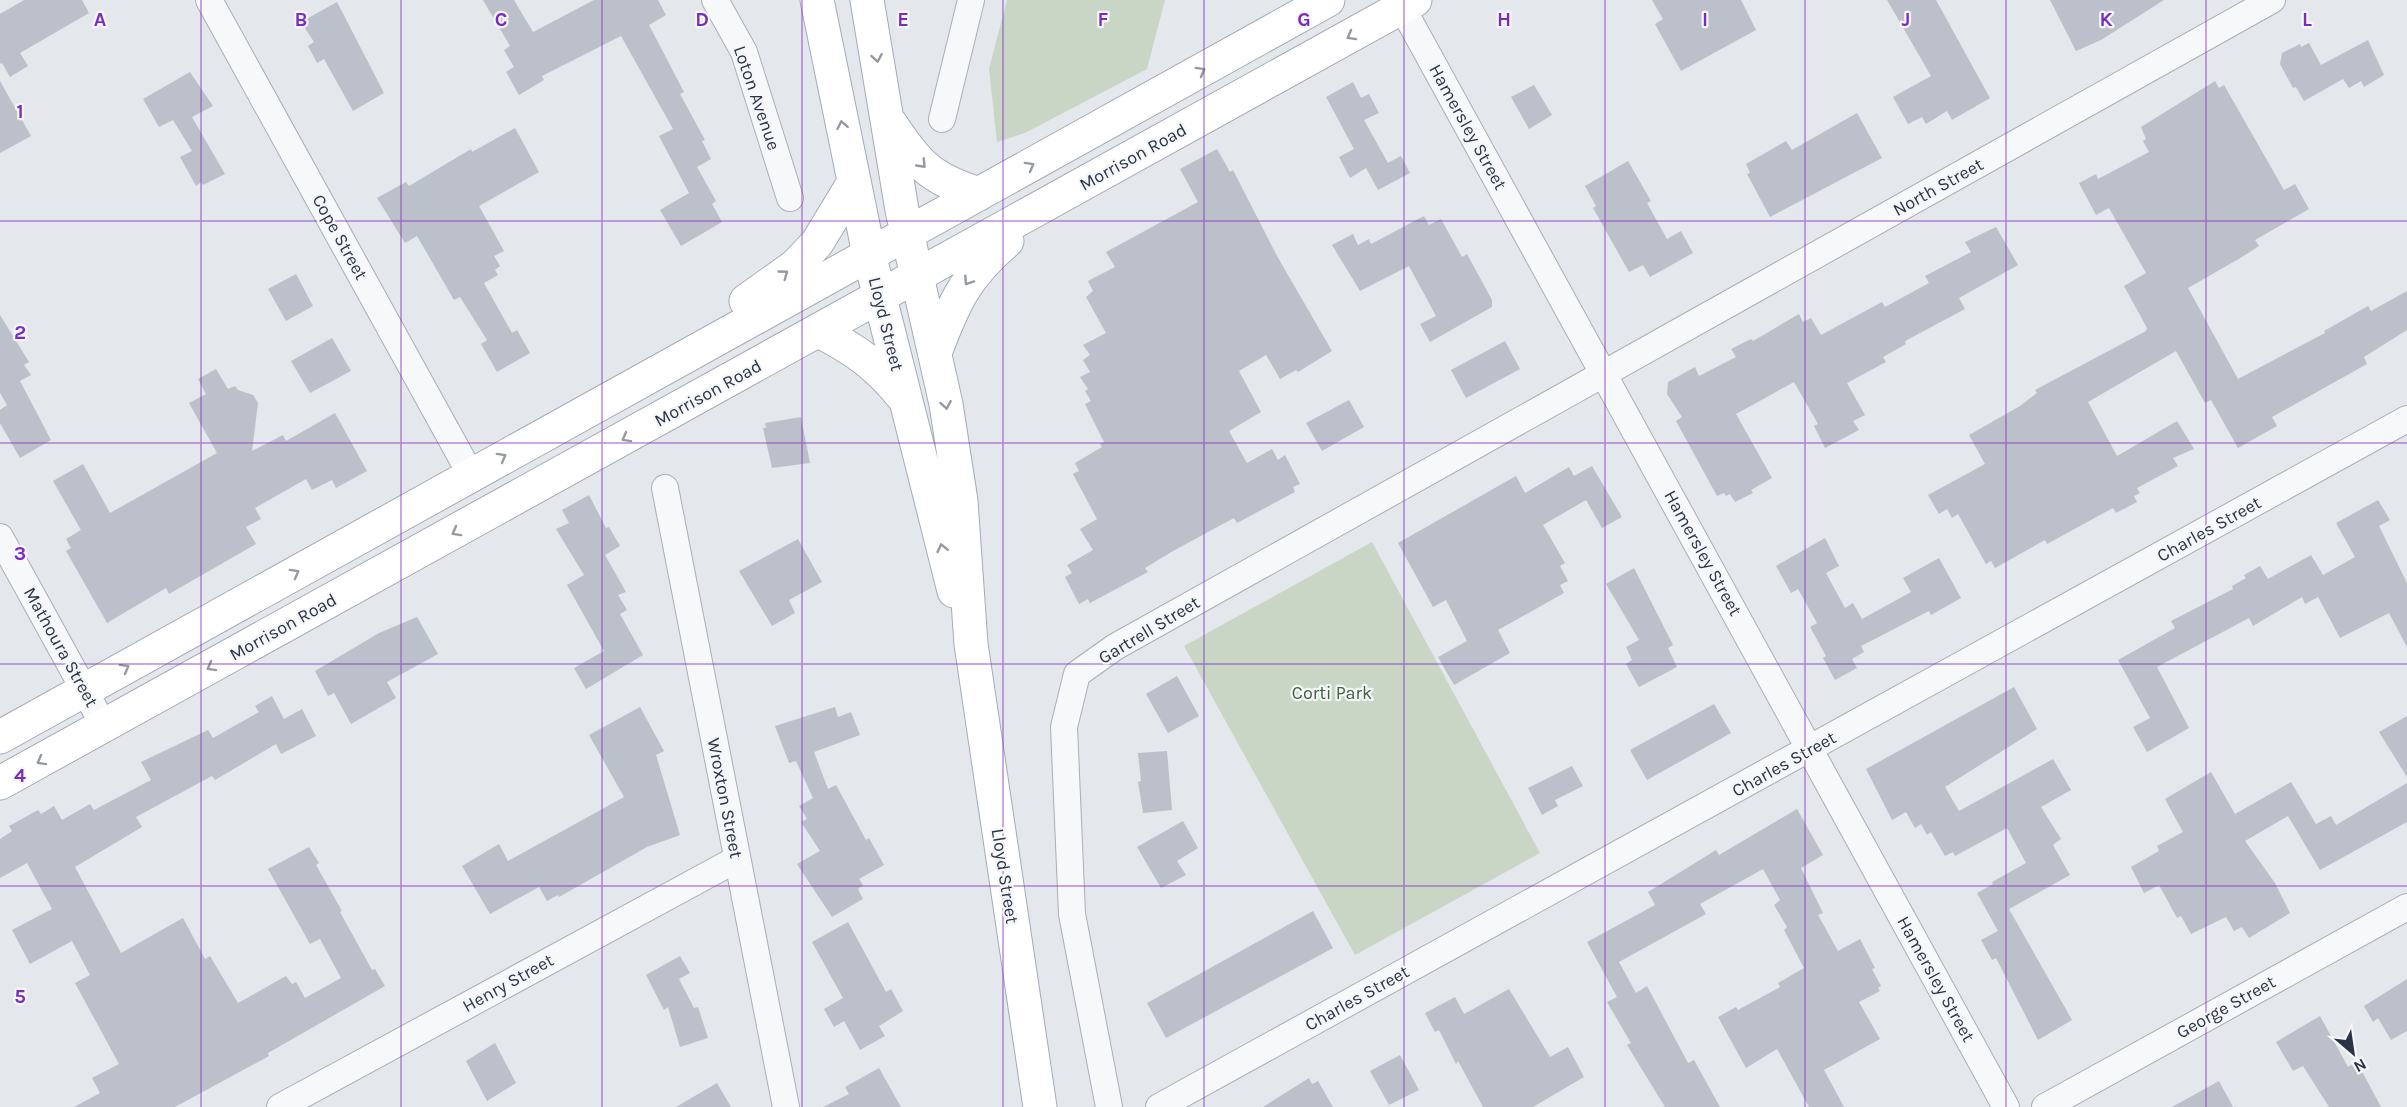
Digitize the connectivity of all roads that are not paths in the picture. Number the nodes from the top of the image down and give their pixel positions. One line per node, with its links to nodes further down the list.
1 (209, 0): 25 (street, Cope Street)
2 (715, 0): 13 (street, Loton Avenue)
3 (817, 0): 11 (main road, Lloyd Street, one-way to 3)
4 (867, 0): 9 (main road, Lloyd Street, one-way to 9)
5 (971, 0): 10 (street)
6 (1328, 0): 12 (main road, one-way to 6)
7 (2272, 0): 22 (street, North Street)
8 (1405, 2): 14 (main road, Morrison Road, one-way to 14); 22 (street, Hamersley Street)
9 (887, 117): 12 (main road, one-way to 12); 15 (main road, Lloyd Street)
10 (942, 119)
11 (854, 183): 16 (main road, Lloyd Street); 20 (main road, one-way to 11)
12 (979, 194): 15 (main road)
13 (790, 198)
14 (1038, 210): 17 (main road, Morrison Road); 21 (main road, one-way to 21)
15 (907, 235): 16 (main road); 17 (main road, Lloyd Street)
16 (869, 254): 18 (main road, Lloyd Street); 20 (main road)
17 (918, 278): 18 (main road, Morrison Road); 21 (main road, Lloyd Street)
18 (880, 298): 19 (main road, Morrison Road); 23 (main road, Lloyd Street)
19 (819, 331): 23 (main road); 30 (main road, Morrison Road, one-way to 30)
20 (692, 352): 25 (main road, one-way to 20)
21 (935, 353): 28 (main road, Lloyd Street, one-way to 28)
22 (1604, 374): 32 (street, Hamersley Street); 39 (street, Gartrell Street)
23 (906, 401): 28 (main road, Lloyd Street, one-way to 23)
24 (2407, 419): 32 (street, Charles Street)
25 (471, 475): 29 (main road, one-way to 25)
26 (665, 488): 34 (street, Wroxton Street)
27 (0, 537): 29 (street, Mathoura Street)
28 (971, 644): 38 (main road, Lloyd Street)
29 (85, 691): 30 (street, Mathoura Street); 31 (main road)
30 (104, 726): 33 (main road, Morrison Road, one-way to 33)
31 (0, 737)
32 (1810, 750): 40 (street, Charles Street); 41 (street, Hamersley Street)
33 (0, 783)
34 (737, 859): 36 (street, Henry Street); 37 (street, Wroxton Street)
35 (2407, 907): 42 (street, George Street)
36 (280, 1107)
37 (786, 1107)
38 (1040, 1107)
39 (1109, 1107)
40 (1159, 1107)
41 (2006, 1107)
42 (2044, 1107)

